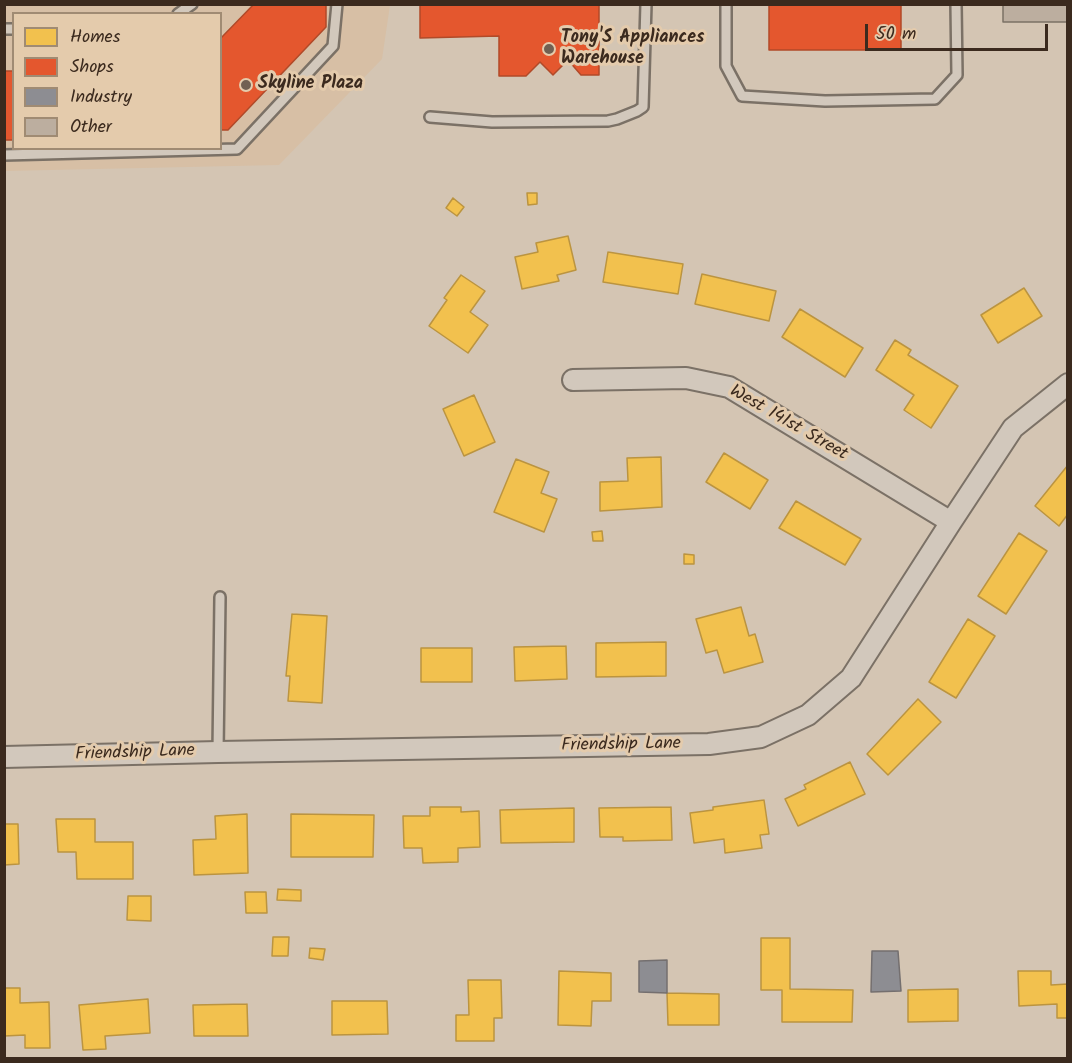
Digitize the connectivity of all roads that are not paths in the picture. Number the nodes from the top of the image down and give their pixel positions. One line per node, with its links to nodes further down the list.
1 (337, 4): 6 (lane)
2 (646, 4): 5 (lane)
3 (726, 4): 4 (lane)
4 (956, 4)
5 (430, 117)
6 (222, 149)
7 (198, 150): 8 (lane)
8 (4, 155)
9 (573, 380): 11 (street, West 141st Street)
10 (1068, 384): 11 (street, Friendship Lane)
11 (951, 522): 13 (street, Friendship Lane)
12 (220, 597): 13 (lane)
13 (218, 752): 14 (street, Friendship Lane)
14 (4, 757)

